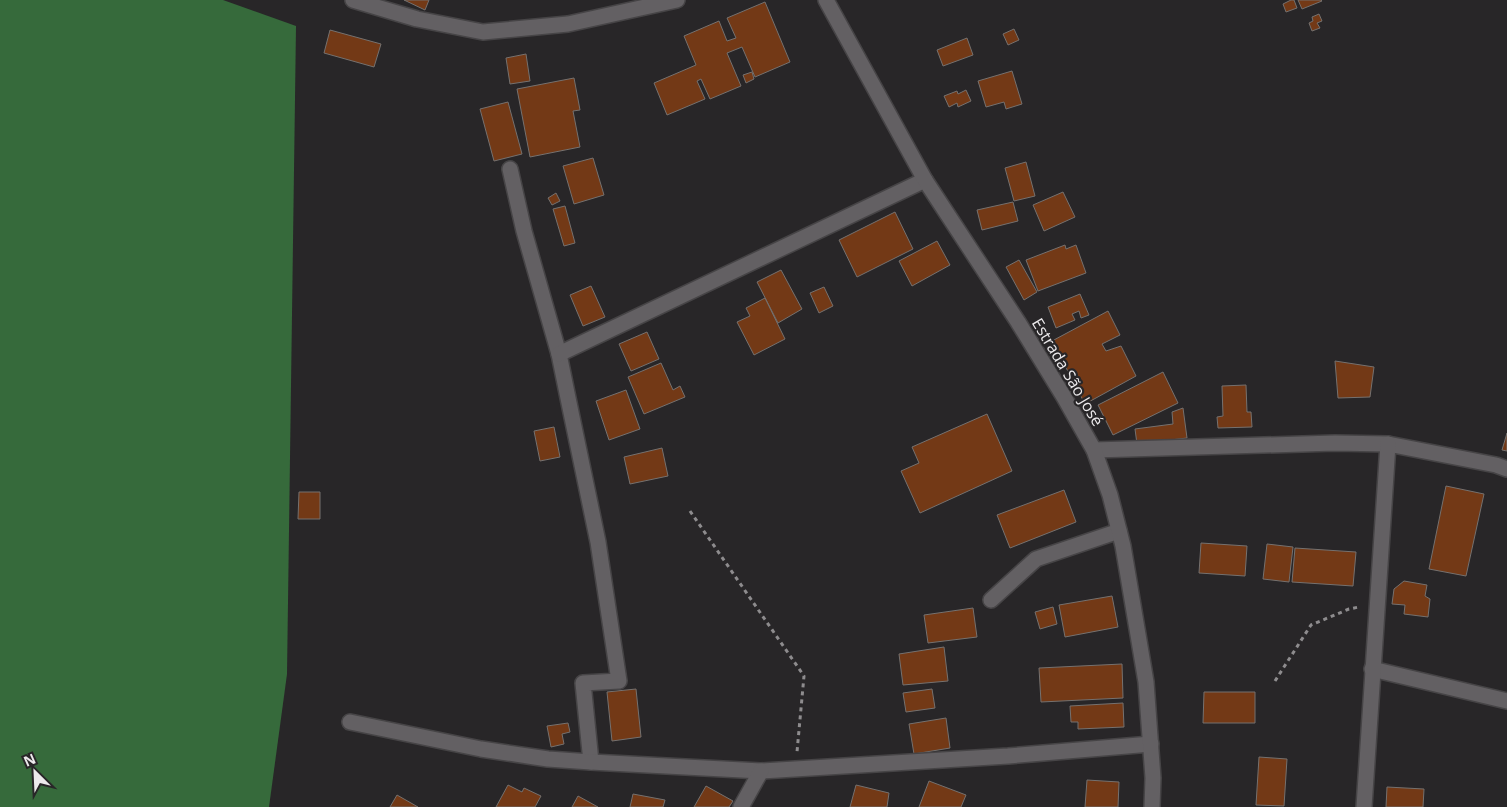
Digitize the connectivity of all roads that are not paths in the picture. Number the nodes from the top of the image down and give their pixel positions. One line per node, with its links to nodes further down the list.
1 (353, 0): 2 (street)
2 (677, 0)
3 (826, 0): 5 (street, Estrada São José)
4 (510, 169): 6 (street)
5 (925, 180): 6 (street); 8 (street, Estrada São José)
6 (559, 354): 16 (street)
7 (1388, 444): 8 (street); 9 (street); 12 (street)
8 (1094, 450): 10 (street, Estrada São José)
9 (1507, 469)
10 (1119, 531): 11 (street); 15 (street, Estrada São José)
11 (991, 600)
12 (1372, 669): 13 (street); 20 (street)
13 (1507, 701)
14 (350, 722): 16 (street)
15 (1151, 744): 17 (street); 19 (street, Estrada São José)
16 (591, 762): 17 (street)
17 (761, 771): 18 (street)
18 (741, 807)
19 (1152, 807)
20 (1364, 807)

